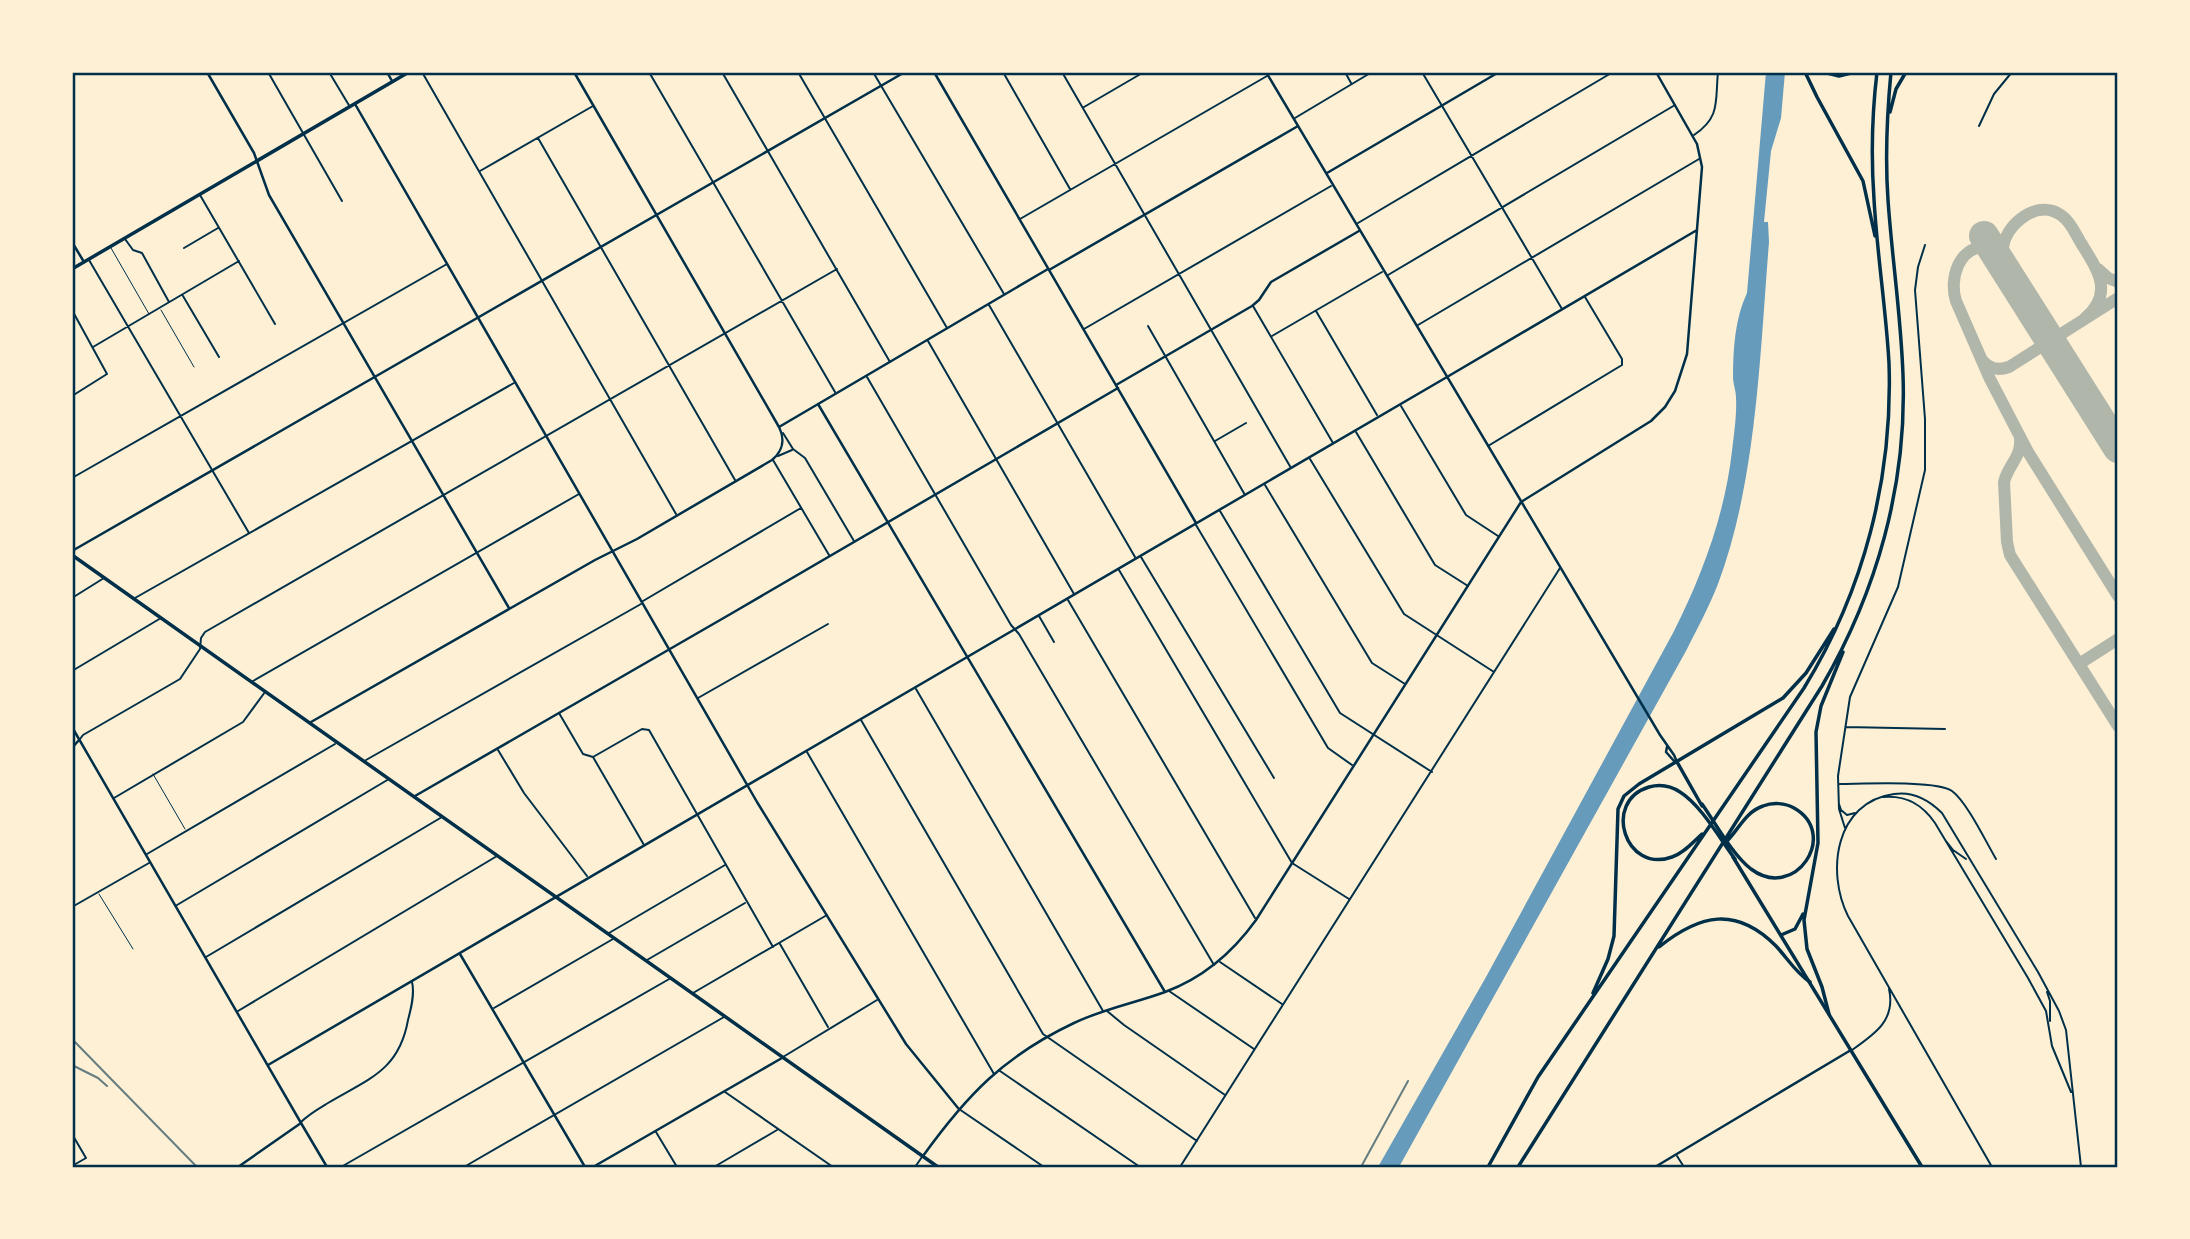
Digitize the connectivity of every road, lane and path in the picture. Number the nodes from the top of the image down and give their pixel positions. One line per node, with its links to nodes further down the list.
1 (76, 72): 32 (street)
2 (207, 72): 54 (street)
3 (268, 72): 48 (street)
4 (329, 72): 41 (street)
5 (387, 72): 34 (street)
6 (409, 72): 34 (main road)
7 (422, 72): 56 (street)
8 (574, 72): 40 (street)
9 (649, 72): 58 (street)
10 (722, 72): 51 (street)
11 (797, 72): 44 (street)
12 (873, 72): 36 (street)
13 (905, 72): 36 (street)
14 (934, 72): 66 (street)
15 (1003, 72): 60 (street)
16 (1062, 72): 42 (street)
17 (1144, 72): 42 (street)
18 (1345, 72): 35 (street)
19 (1372, 72): 35 (street)
20 (1422, 72): 38 (street)
21 (1499, 72): 38 (street)
22 (1613, 72): 52 (street)
23 (1656, 72): 39 (street)
24 (1718, 72): 49 (street)
25 (1805, 72): 87 (main road)
26 (1823, 72): 27 (main road)
27 (1855, 72)
28 (1877, 72): 87 (main road)
29 (1891, 72): 43 (main road)
30 (1906, 72): 43 (main road)
31 (2012, 72): 47 (street)
32 (72, 74)
33 (1267, 74): 45 (street); 55 (street)
34 (392, 82): 37 (main road)
35 (1352, 84): 45 (street)
36 (881, 86): 44 (street); 89 (street)
37 (355, 104): 41 (main road); 81 (street)
38 (1442, 105): 52 (street); 57 (street)
39 (1675, 105): 49 (street); 63 (street)
40 (593, 106): 50 (street); 64 (street)
41 (350, 107): 48 (main road)
42 (1083, 107): 55 (street)
43 (1888, 117): 181 (main road)
44 (824, 118): 51 (street); 107 (street)
45 (1294, 118): 46 (street)
46 (1298, 126): 57 (street); 65 (street)
47 (1979, 127)
48 (303, 134): 54 (main road); 62 (street)
49 (1693, 135): 53 (street)
50 (538, 138): 56 (street); 75 (street)
51 (768, 151): 58 (street); 84 (street)
52 (1472, 155): 63 (street); 67 (street)
53 (1701, 158): 70 (street); 77 (street)
54 (257, 161): 61 (main road); 102 (street)
55 (1115, 164): 60 (street); 65 (street)
56 (479, 171): 88 (street)
57 (1327, 174): 59 (street)
58 (713, 183): 64 (street); 92 (street)
59 (1333, 185): 67 (street); 86 (street)
60 (1071, 190): 66 (street)
61 (200, 194): 68 (street); 71 (main road)
62 (342, 201)
63 (1503, 206): 77 (street); 85 (street)
64 (656, 215): 75 (street); 110 (street)
65 (1145, 215): 83 (street); 86 (street)
66 (1020, 219): 83 (street)
67 (1356, 224): 69 (street)
68 (219, 227): 76 (street); 79 (street)
69 (1360, 230): 85 (street); 95 (street)
70 (1698, 230): 91 (street); 153 (street)
71 (125, 238): 74 (main road); 93 (street)
72 (72, 242): 80 (street)
73 (1925, 245): 200 (street)
74 (110, 247): 78 (main road); 100 (lane)
75 (600, 247): 88 (street); 117 (street)
76 (184, 248)
77 (1533, 257): 97 (street); 105 (street)
78 (89, 259): 80 (main road); 106 (street)
79 (239, 261): 90 (street); 103 (street)
80 (83, 262): 82 (main road)
81 (447, 264): 101 (street); 102 (street)
82 (72, 269)
83 (1049, 269): 89 (street); 108 (street)
84 (837, 270): 92 (street); 116 (street)
85 (1386, 273): 99 (street); 105 (street)
86 (1179, 274): 108 (street); 109 (street)
87 (1881, 278): 178 (main road)
88 (542, 280): 101 (street); 126 (street)
89 (1005, 294): 94 (street)
90 (183, 295): 93 (street); 115 (street)
91 (1584, 296): 97 (street); 139 (street)
92 (783, 301): 110 (street); 124 (street)
93 (170, 303): 96 (street)
94 (988, 304): 107 (street); 131 (street)
95 (1252, 306): 109 (street); 111 (street)
96 (160, 309): 100 (street); 118 (lane)
97 (1562, 309): 121 (street)
98 (72, 310): 113 (street)
99 (1316, 310): 111 (street); 130 (street)
100 (149, 314): 106 (street)
101 (478, 318): 119 (street); 122 (street)
102 (343, 322): 119 (street); 129 (street)
103 (275, 324)
104 (1147, 326): 114 (street)
105 (1417, 326): 121 (street)
106 (128, 327): 113 (street); 129 (street)
107 (948, 328): 112 (street)
108 (1084, 329): 123 (street)
109 (1211, 329): 114 (street); 144 (street)
110 (726, 334): 117 (street); 133 (street)
111 (1271, 336): 138 (street)
112 (927, 340): 116 (street); 143 (street)
113 (93, 347): 125 (street)
114 (1164, 356): 123 (street); 137 (street)
115 (219, 357)
116 (890, 362): 120 (street)
117 (670, 366): 126 (street); 147 (street)
118 (194, 367)
119 (376, 376): 136 (street); 145 (street)
120 (866, 376): 124 (street); 150 (street)
121 (1447, 377): 128 (street); 139 (street)
122 (515, 382): 135 (street); 136 (street)
123 (1117, 386): 131 (street); 158 (street)
124 (836, 394): 127 (street)
125 (72, 396)
126 (612, 400): 135 (street); 156 (street)
127 (818, 404): 133 (street); 157 (street)
128 (1400, 405): 130 (street); 160 (street)
129 (180, 416): 145 (street); 146 (street)
130 (1379, 417): 134 (street)
131 (1058, 423): 143 (street); 167 (street)
132 (1246, 423): 137 (street)
133 (780, 428): 140 (street); 142 (street)
134 (1355, 431): 138 (street); 171 (street)
135 (547, 437): 149 (street); 152 (street)
136 (413, 440): 152 (street); 159 (street)
137 (1214, 442): 151 (street)
138 (1334, 444): 141 (street)
139 (1488, 446): 153 (street)
140 (793, 449): 142 (street); 161 (street)
141 (1310, 458): 144 (street); 184 (street)
142 (773, 459): 147 (street); 154 (street)
143 (996, 459): 150 (street); 172 (street)
144 (1291, 468): 148 (street)
145 (211, 471): 159 (street); 164 (street)
146 (72, 478)
147 (735, 481): 156 (street)
148 (1264, 484): 151 (street); 192 (street)
149 (579, 494): 162 (street); 163 (street)
150 (934, 495): 157 (street); 183 (street)
151 (1245, 495): 155 (street)
152 (445, 496): 162 (street); 186 (street)
153 (1521, 502): 160 (street); 168 (street)
154 (801, 509): 166 (street); 176 (street)
155 (1219, 511): 158 (street); 202 (street)
156 (677, 516): 163 (street)
157 (887, 523): 161 (street); 188 (street)
158 (1196, 524): 165 (street); 211 (street)
159 (249, 534): 174 (street)
160 (1500, 537): 171 (street)
161 (855, 542): 166 (street)
162 (477, 551): 177 (street); 191 (street)
163 (613, 552): 176 (street); 177 (street)
164 (72, 553): 170 (main road)
165 (1141, 556): 167 (street); 214 (street)
166 (830, 557): 187 (street)
167 (1136, 559): 169 (street)
168 (1561, 568): 190 (street); 210 (street)
169 (1118, 569): 172 (street); 238 (street)
170 (105, 578): 173 (street); 174 (main road)
171 (1468, 586): 184 (street)
172 (1075, 595): 175 (street)
173 (72, 598)
174 (134, 598): 180 (main road)
175 (1067, 599): 179 (street); 249 (street)
176 (642, 603): 187 (street); 209 (street)
177 (510, 609): 198 (street)
178 (1844, 610): 210 (main road); 228 (main road)
179 (1039, 616): 183 (street); 185 (street)
180 (162, 618): 186 (main road); 189 (street)
181 (1854, 623): 231 (main road); 245 (main road)
182 (828, 624): 195 (street)
183 (1015, 630): 188 (street); 261 (street)
184 (1437, 636): 190 (street); 192 (street)
185 (1054, 642)
186 (200, 644): 191 (main road); 203 (street)
187 (669, 650): 195 (street); 196 (street)
188 (967, 657): 193 (street); 266 (street)
189 (72, 671)
190 (1495, 672): 212 (street)
191 (252, 681): 194 (main road)
192 (1406, 684): 202 (street)
193 (915, 688): 197 (street); 273 (street)
194 (266, 691): 198 (main road); 213 (street)
195 (697, 698): 217 (street)
196 (559, 713): 206 (street); 208 (street)
197 (861, 719): 207 (street); 279 (street)
198 (311, 722): 204 (main road)
199 (72, 727): 203 (street)
200 (1846, 727): 201 (street); 216 (street)
201 (1945, 729)
202 (1375, 735): 211 (street); 212 (street)
203 (79, 740): 205 (street); 219 (street)
204 (339, 742): 209 (main road); 227 (street)
205 (72, 748)
206 (497, 749): 218 (street); 240 (street)
207 (807, 751): 217 (street); 286 (street)
208 (593, 757): 224 (street); 230 (street)
209 (365, 761): 215 (main road)
210 (1676, 762): 222 (main road); 270 (main road)
211 (1354, 766): 238 (street)
212 (1432, 772): 243 (street)
213 (153, 774): 219 (street); 227 (lane)
214 (1274, 778)
215 (390, 779): 218 (main road); 246 (street)
216 (1838, 784): 221 (street); 236 (street)
217 (747, 785): 224 (street); 248 (street)
218 (415, 796): 225 (main road)
219 (113, 798): 232 (street)
220 (1879, 798): 223 (street); 229 (street); 234 (street)
221 (1839, 802): 223 (street); 226 (street)
222 (1702, 804): 231 (main road); 235 (main road)
223 (1856, 813): 226 (street)
224 (698, 814): 230 (street); 239 (street)
225 (443, 816): 233 (main road); 258 (street)
226 (1846, 829): 263 (street)
227 (186, 830): 232 (street)
228 (1707, 831): 235 (main road); 270 (main road)
229 (1942, 834): 234 (street); 278 (street)
230 (644, 846): 240 (street)
231 (1720, 846): 256 (main road)
232 (146, 855): 237 (street)
233 (499, 856): 242 (main road); 274 (street)
234 (1967, 858): 267 (street)
235 (1735, 859): 251 (main road)
236 (1996, 859)
237 (150, 862): 241 (street); 246 (street)
238 (1292, 863): 243 (street); 249 (street)
239 (726, 864): 244 (street); 250 (street)
240 (589, 878): 242 (street)
241 (98, 892): 247 (street); 255 (lane)
242 (556, 897): 250 (main road); 257 (street)
243 (1350, 900): 271 (street)
244 (747, 901): 254 (street); 259 (street)
245 (1805, 902): 251 (main road); 275 (main road)
246 (175, 906): 258 (street)
247 (72, 907)
248 (827, 915): 253 (street); 269 (street)
249 (1256, 920): 260 (street)
250 (608, 933): 252 (main road)
251 (1781, 934): 265 (main road)
252 (614, 938): 259 (main road); 272 (street)
253 (779, 943): 254 (street); 277 (street)
254 (773, 947): 268 (street)
255 (132, 949)
256 (1655, 951): 265 (main road); 316 (main road)
257 (460, 954): 264 (street); 272 (street)
258 (205, 958): 274 (street)
259 (646, 961): 262 (main road)
260 (1219, 961): 261 (street); 271 (street)
261 (1214, 965): 266 (street)
262 (671, 978): 268 (main road); 283 (street)
263 (1886, 981): 281 (street); 320 (street)
264 (412, 982): 284 (street); 292 (street)
265 (1810, 982): 275 (main road)
266 (1167, 991): 273 (street); 280 (street)
267 (2048, 992): 278 (street); 289 (street)
268 (692, 993): 276 (main road)
269 (879, 999): 277 (street); 290 (street)
270 (1589, 1001): 315 (main road)
271 (1283, 1005): 280 (street)
272 (493, 1009): 283 (street)
273 (1105, 1011): 279 (street); 288 (street)
274 (237, 1012): 284 (street)
275 (1829, 1014): 281 (main road)
276 (725, 1017): 282 (main road); 291 (street)
277 (829, 1028): 282 (street)
278 (2050, 1029): 289 (street)
279 (1047, 1037): 285 (street); 296 (street)
280 (1255, 1049): 288 (street)
281 (1851, 1050): 297 (street); 319 (main road)
282 (782, 1058): 287 (street); 298 (main road)
283 (524, 1062): 291 (street); 303 (street)
284 (268, 1065): 292 (street)
285 (999, 1070): 286 (street); 313 (street)
286 (994, 1074): 290 (street)
287 (724, 1091): 293 (street); 294 (street)
288 (1225, 1095): 296 (street)
289 (2073, 1100): 321 (street)
290 (958, 1108): 298 (street); 312 (street)
291 (555, 1115): 304 (street); 305 (street)
292 (301, 1123): 301 (street); 302 (street)
293 (778, 1130): 308 (street); 309 (street)
294 (656, 1131): 300 (street); 307 (street)
295 (72, 1134): 299 (street)
296 (1197, 1141): 314 (street)
297 (1677, 1155): 317 (street); 318 (street)
298 (923, 1157): 310 (street); 311 (main road)
299 (72, 1166)
300 (599, 1166): 306 (street)
301 (238, 1167)
302 (327, 1167)
303 (341, 1167)
304 (464, 1167)
305 (585, 1167)
306 (593, 1167)
307 (677, 1167)
308 (714, 1167)
309 (831, 1167)
310 (915, 1167)
311 (939, 1167)
312 (1044, 1167)
313 (1140, 1167)
314 (1180, 1167)
315 (1488, 1167)
316 (1518, 1167)
317 (1656, 1167)
318 (1684, 1167)
319 (1922, 1167)
320 (1992, 1167)
321 (2081, 1167)

